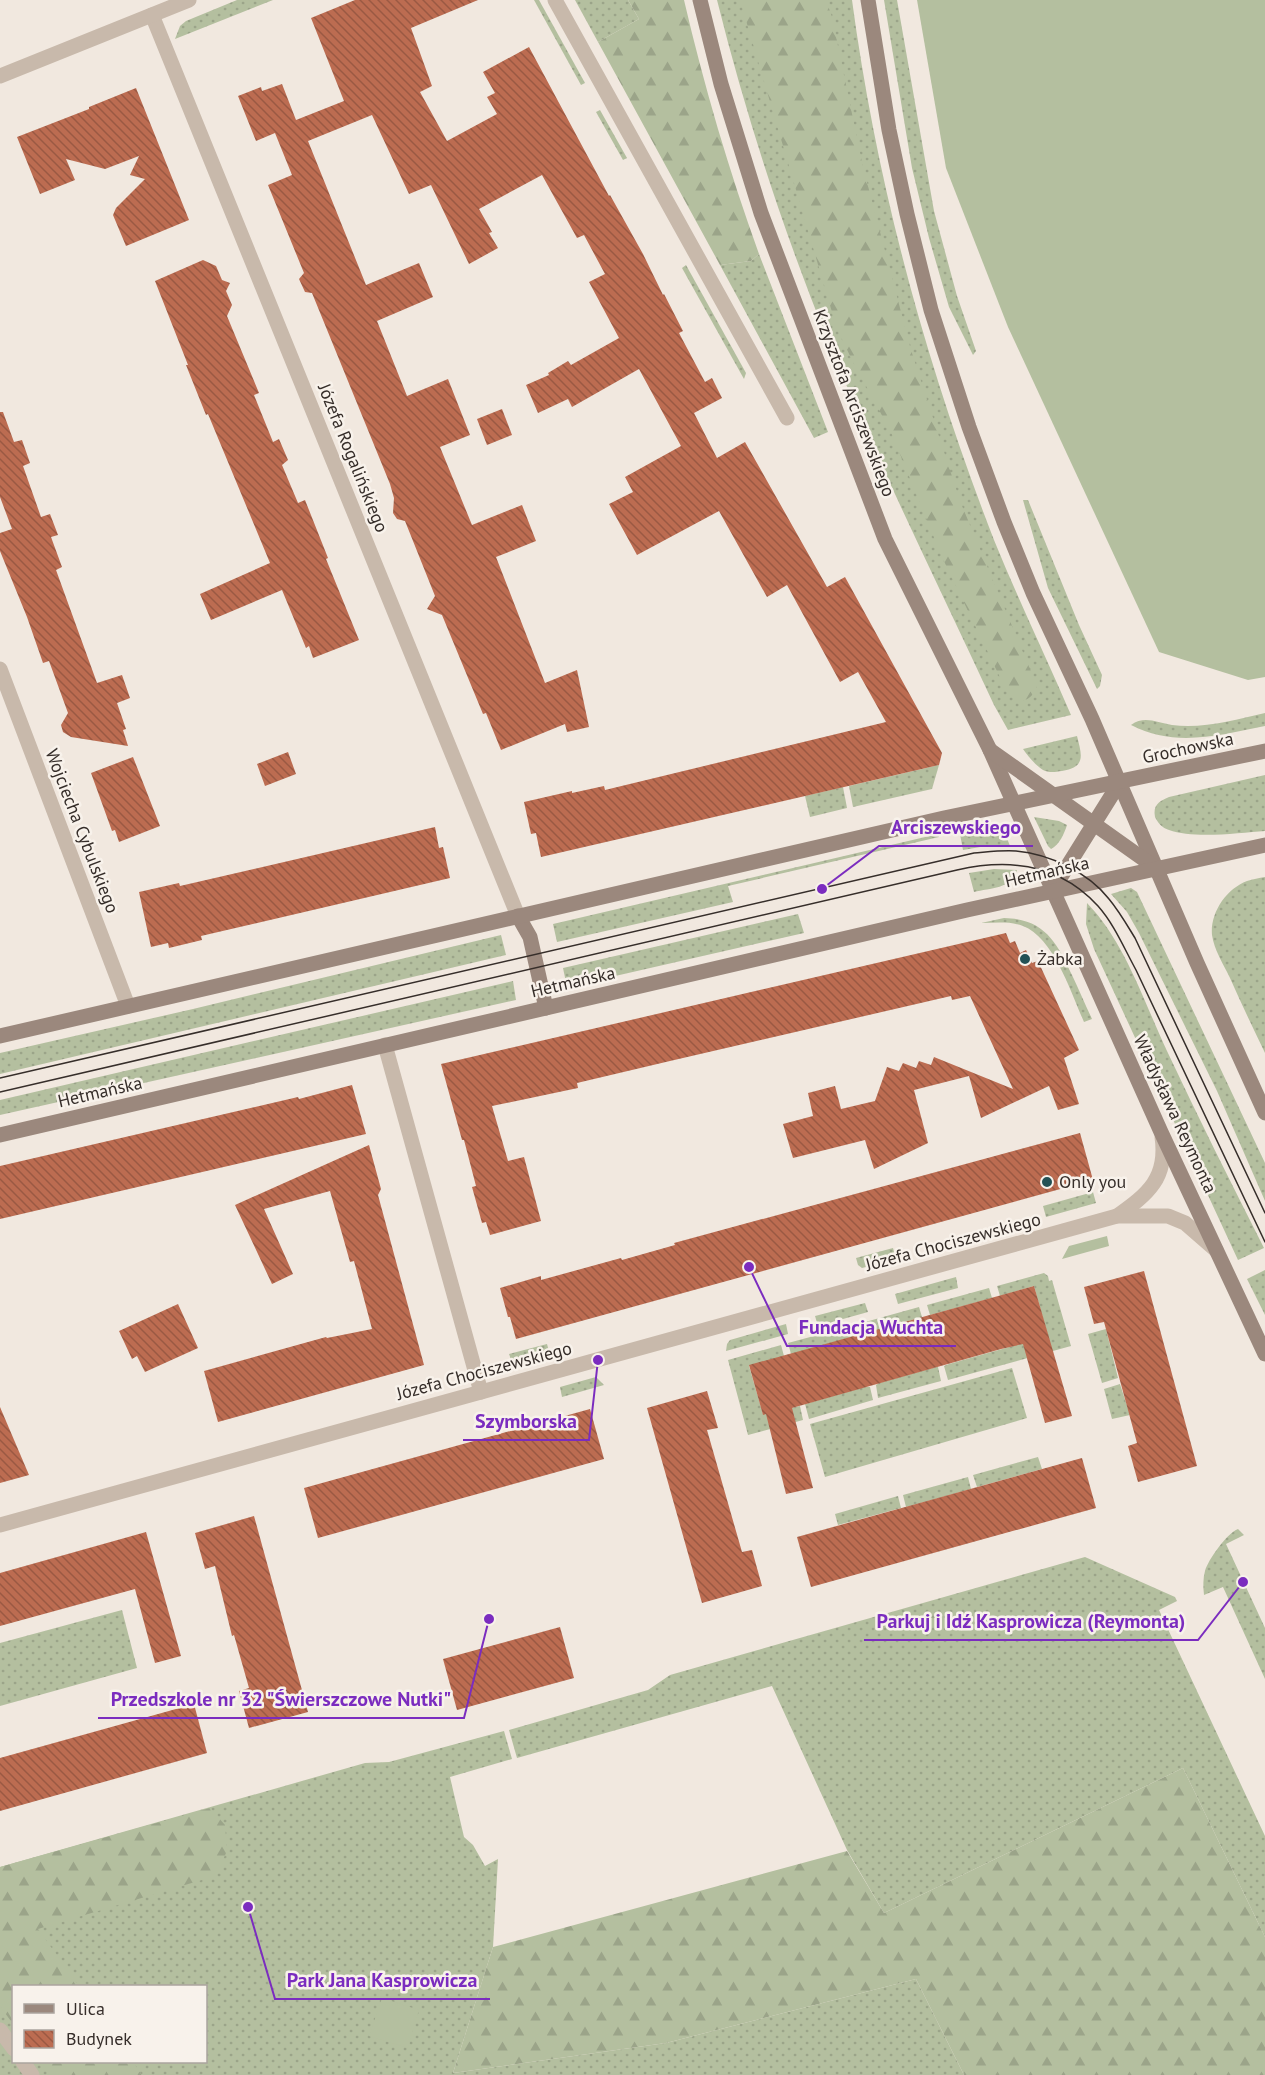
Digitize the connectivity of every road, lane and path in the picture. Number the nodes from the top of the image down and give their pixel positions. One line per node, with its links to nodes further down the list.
1 (189, 0): 5 (street)
2 (555, 0): 7 (street)
3 (700, 0): 9 (main road, Krzysztofa Arciszewskiego)
4 (868, 0): 11 (main road)
5 (152, 15): 6 (street); 18 (street, Józefa Rogalińskiego)
6 (0, 76)
7 (787, 418)
8 (0, 669): 19 (street, Wojciecha Cybulskiego)
9 (990, 750): 12 (main road); 13 (main road, Krzysztofa Arciszewskiego)
10 (1265, 751): 11 (main road, Grochowska)
11 (1120, 782): 12 (main road); 14 (main road); 16 (main road)
12 (1054, 796): 13 (main road); 14 (main road)
13 (1013, 804): 17 (main road, Władysława Reymonta); 18 (main road)
14 (1093, 824): 16 (main road); 17 (main road)
15 (1265, 845): 16 (main road)
16 (1156, 868): 17 (main road, Hetmańska); 23 (main road)
17 (1052, 891): 20 (main road, Hetmańska); 25 (main road, Władysława Reymonta)
18 (518, 916): 19 (main road); 20 (main road)
19 (128, 1006): 21 (main road)
20 (546, 1008): 22 (main road, Hetmańska)
21 (0, 1036)
22 (385, 1045): 26 (main road, Hetmańska); 30 (street)
23 (1261, 1098): 24 (main road)
24 (1265, 1113)
25 (1161, 1132): 27 (street, Józefa Chociszewskiego); 28 (main road, Władysława Reymonta)
26 (0, 1135)
27 (1117, 1216): 28 (street, Józefa Chociszewskiego); 30 (street, Józefa Chociszewskiego)
28 (1216, 1250): 29 (main road, Władysława Reymonta)
29 (1265, 1354)
30 (481, 1392): 31 (street, Józefa Chociszewskiego)
31 (0, 1525)
32 (0, 2030): 33 (street)
33 (12, 2046)

